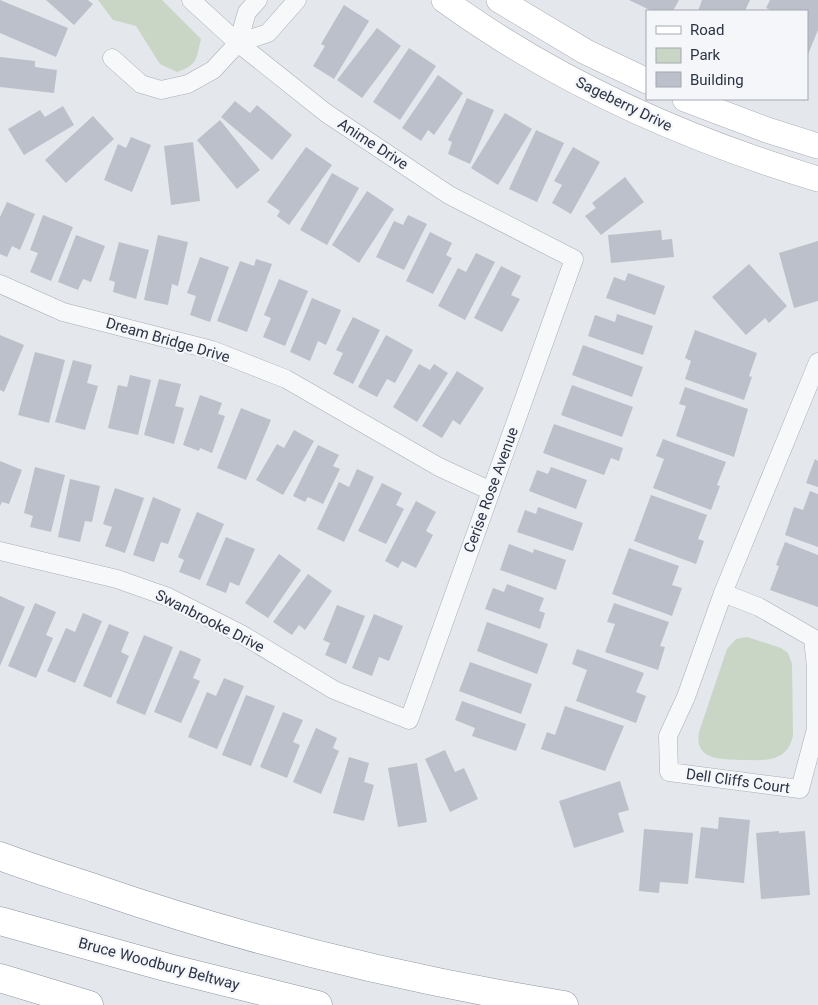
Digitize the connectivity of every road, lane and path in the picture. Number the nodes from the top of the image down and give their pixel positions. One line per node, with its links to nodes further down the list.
1 (191, 0): 6 (street, Anime Drive)
2 (258, 0): 6 (street)
3 (297, 0): 6 (street)
4 (444, 0): 11 (street, Sageberry Drive)
5 (499, 0): 8 (street, Sageberry Drive)
6 (238, 43): 7 (street); 12 (street, Anime Drive)
7 (112, 58)
8 (646, 81)
9 (688, 100): 10 (street)
10 (818, 146)
11 (818, 179)
12 (574, 260): 15 (street, Cerise Rose Avenue)
13 (0, 284): 15 (street, Dream Bridge Drive)
14 (818, 362): 17 (street, Dell Cliffs Court)
15 (491, 491): 18 (street, Cerise Rose Avenue)
16 (0, 552): 18 (street, Swanbrooke Drive)
17 (723, 593): 17 (street, Dell Cliffs Court)
18 (409, 720)
19 (0, 856): 24 (highway)
20 (0, 921): 23 (highway, Bruce Woodbury Beltway)
21 (0, 978): 22 (highway)
22 (89, 1005)
23 (318, 1005)
24 (564, 1005)

